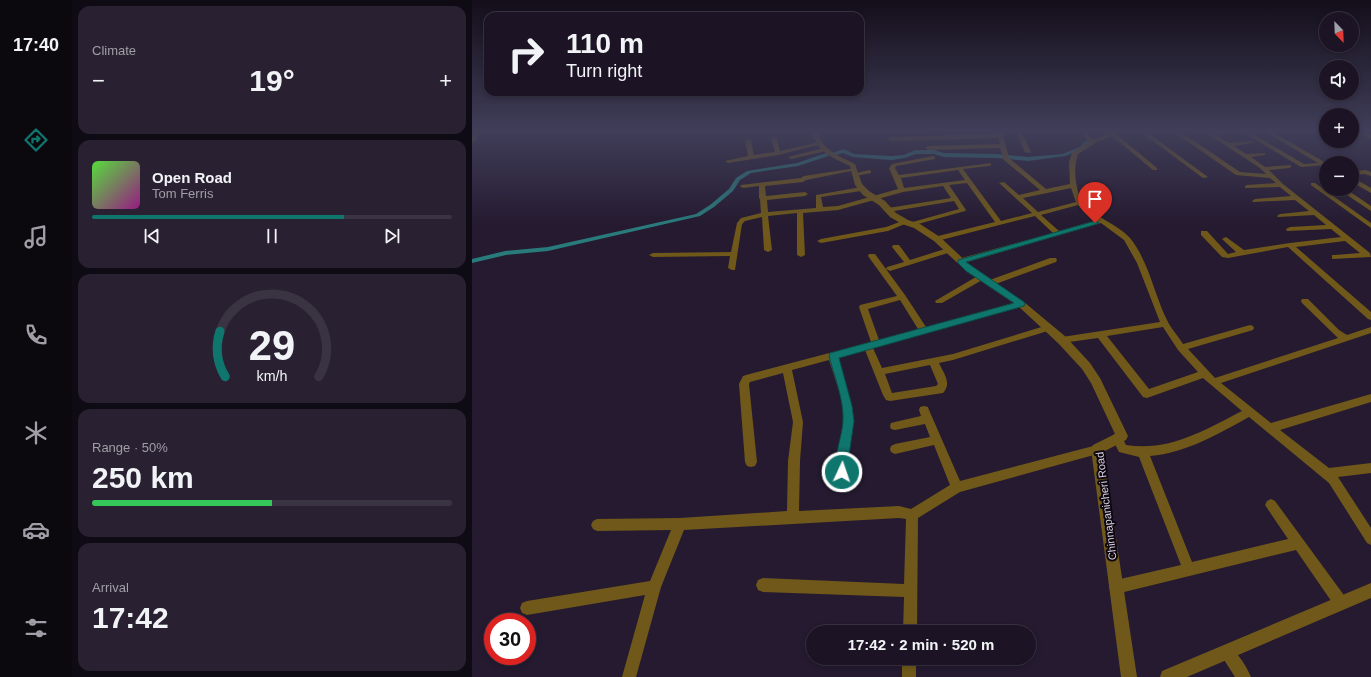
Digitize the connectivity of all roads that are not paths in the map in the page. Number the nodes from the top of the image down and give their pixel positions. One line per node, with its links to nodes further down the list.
1 (847, 162): 16 (street)
2 (913, 162): 21 (street)
3 (1009, 162): 36 (street)
4 (1072, 162): 29 (street)
5 (1146, 162): 14 (street)
6 (1184, 162): 22 (street)
7 (1220, 162): 20 (street)
8 (1254, 162): 15 (street)
9 (1296, 162): 10 (street)
10 (1320, 162)
11 (989, 164): 13 (street)
12 (1288, 166): 15 (street)
13 (959, 168): 21 (street); 23 (street)
14 (1155, 169)
15 (1264, 169): 20 (street)
16 (855, 172): 17 (street); 25 (street); 33 (street)
17 (869, 172)
18 (1359, 172): 19 (street)
19 (1371, 174)
20 (1271, 176): 30 (street)
21 (898, 177): 34 (street)
22 (1205, 177)
23 (968, 181): 26 (street); 56 (street)
24 (1002, 183): 39 (street)
25 (762, 184): 31 (street); 40 (street)
26 (945, 184): 34 (street); 43 (street)
27 (1313, 184): 57 (street)
28 (1359, 184): 35 (street)
29 (1074, 185): 36 (street); 45 (street)
30 (1281, 185): 32 (street); 41 (street)
31 (743, 186)
32 (1247, 187)
33 (861, 190): 42 (street); 47 (street)
34 (902, 190): 42 (street)
35 (1371, 191)
36 (1045, 192): 39 (street)
37 (805, 194): 40 (street)
38 (1352, 196): 46 (street)
39 (1018, 197): 52 (street)
40 (762, 198): 51 (street)
41 (1297, 198): 44 (street); 50 (street)
42 (875, 199): 47 (street); 48 (street)
43 (956, 199): 48 (street); 55 (street)
44 (1255, 201)
45 (1080, 203): 52 (street); 54 (street)
46 (1371, 209)
47 (820, 210): 49 (street)
48 (888, 210): 55 (street)
49 (800, 211): 51 (street); 73 (street)
50 (1316, 213): 53 (street); 58 (street)
51 (764, 214): 68 (street); 71 (street)
52 (1036, 214): 56 (street); 61 (street)
53 (1280, 216)
54 (1103, 220): 61 (street); 89 (street)
55 (908, 223): 63 (street); 65 (street)
56 (999, 224): 63 (street)
57 (1371, 225)
58 (1332, 226): 59 (street); 64 (street)
59 (1290, 229)
60 (1204, 233): 70 (street)
61 (1058, 234): 78 (street)
62 (1226, 238): 70 (street)
63 (937, 239): 69 (street)
64 (1347, 239): 66 (street); 76 (street)
65 (821, 241)
66 (1290, 246): 70 (street); 88 (street)
67 (896, 247): 79 (street)
68 (768, 250)
69 (948, 250): 78 (street); 79 (street)
70 (1242, 253)
71 (734, 254): 72 (street); 80 (street)
72 (653, 255)
73 (801, 255)
74 (872, 256): 84 (street)
75 (1335, 257): 76 (street)
76 (1369, 257)
77 (1053, 260): 83 (street)
78 (960, 261): 82 (street)
79 (909, 263): 81 (street)
80 (732, 268)
81 (890, 270)
82 (981, 277): 83 (street); 85 (street)
83 (990, 284): 87 (street)
84 (902, 297): 93 (street); 97 (street)
85 (939, 301)
86 (1305, 301): 95 (street)
87 (1021, 304): 90 (street); 93 (street)
88 (1371, 317)
89 (1165, 324): 94 (street); 98 (street)
90 (1048, 328): 96 (street); 100 (street)
91 (1250, 328): 98 (street)
92 (1371, 330): 95 (street)
93 (924, 331): 97 (street)
94 (1100, 334): 96 (street); 103 (street)
95 (1345, 338): 104 (street)
96 (1062, 340): 109 (street)
97 (872, 345): 99 (street); 102 (street)
98 (1181, 348): 103 (street)
99 (833, 356): 101 (street); 116 (street)
100 (933, 360): 102 (street); 102 (street)
101 (787, 368): 114 (street); 121 (street)
102 (879, 372)
103 (1205, 373): 104 (street)
104 (1213, 382): 106 (street)
105 (1371, 398): 108 (street)
106 (1250, 412): 108 (street); 113 (street)
107 (896, 426): 110 (street)
108 (1270, 428): 117 (street)
109 (1118, 438): 112 (street, Chinnapanicheri Road); 113 (street)
110 (937, 440): 111 (street); 118 (street)
111 (895, 449)
112 (1097, 450): 118 (street); 129 (street, Chinnapanicheri Road)
113 (1143, 452): 126 (street)
114 (751, 462)
115 (1371, 468): 117 (street)
116 (842, 472)
117 (1326, 474): 124 (street)
118 (957, 486): 120 (street)
119 (1271, 505): 125 (street)
120 (912, 516): 121 (street); 131 (street)
121 (793, 517): 122 (street)
122 (680, 524): 123 (street); 128 (street)
123 (597, 525)
124 (1371, 539)
125 (1298, 544): 126 (street); 132 (street)
126 (1189, 570): 129 (street)
127 (763, 585): 131 (street)
128 (654, 587): 133 (street); 137 (street)
129 (1116, 587): 139 (street, Chinnapanicheri Road)
130 (1371, 590): 132 (street)
131 (911, 591): 134 (street)
132 (1341, 603): 135 (street)
133 (526, 608)
134 (910, 625)
135 (1226, 652): 140 (street); 141 (street)
136 (909, 665): 138 (street)
137 (629, 677)
138 (909, 677)
139 (1129, 677)
140 (1168, 677)
141 (1244, 677)

